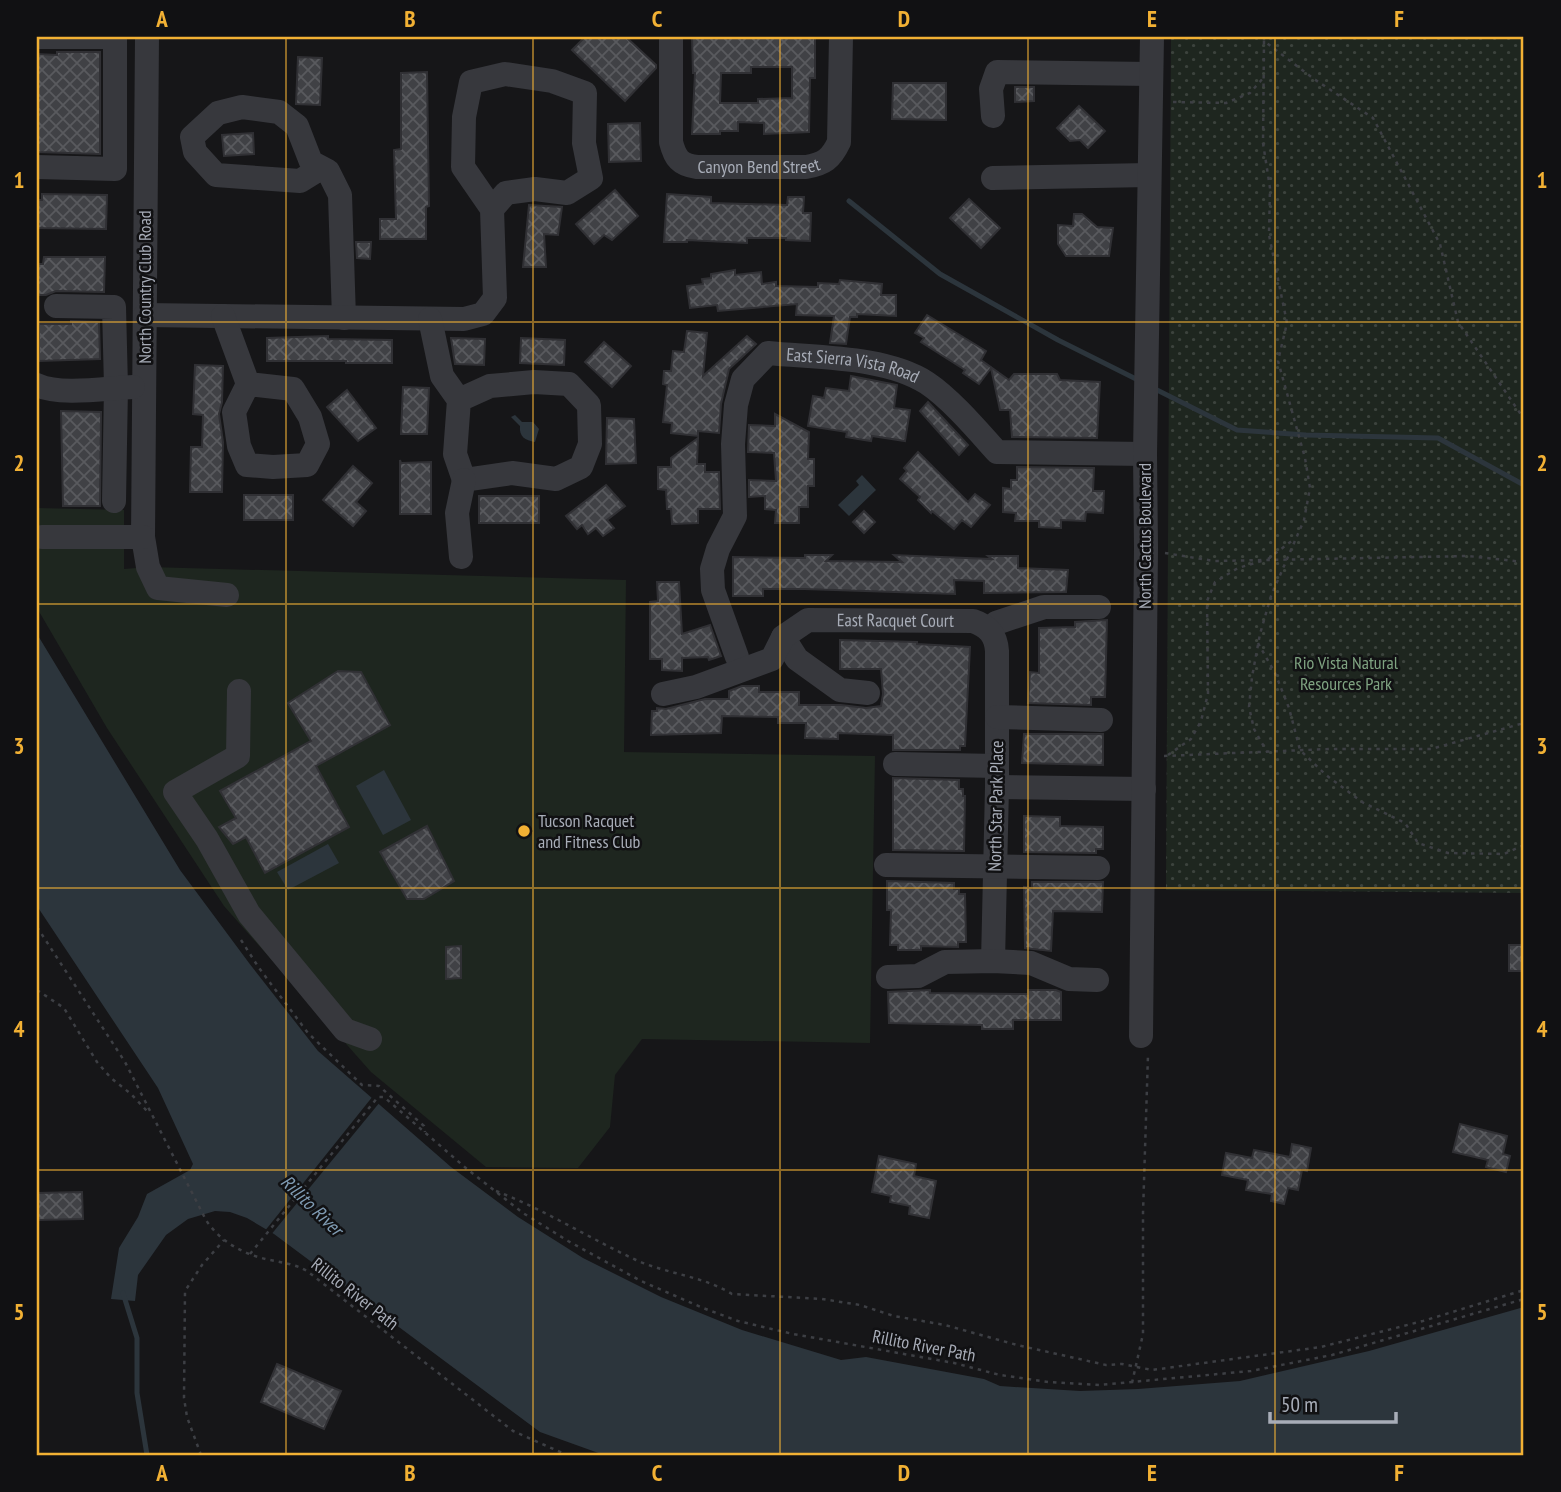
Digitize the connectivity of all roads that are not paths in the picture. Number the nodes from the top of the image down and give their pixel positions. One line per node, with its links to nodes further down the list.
1 (37, 37): 7 (street)
2 (147, 37): 8 (street, North Country Club Road)
3 (671, 37): 4 (street, Canyon Bend Street)
4 (841, 37)
5 (1152, 37): 6 (street, North Cactus Boulevard)
6 (1151, 74): 9 (street); 12 (street, North Cactus Boulevard)
7 (116, 109): 8 (street); 10 (street)
8 (147, 111): 16 (street, North Country Club Road)
9 (993, 116)
10 (37, 167)
11 (321, 167): 11 (street); 18 (street)
12 (1149, 175): 13 (street); 25 (street, North Cactus Boulevard)
13 (993, 178)
14 (492, 209): 14 (street); 19 (street)
15 (55, 306): 22 (street)
16 (145, 315): 17 (street); 23 (street, North Country Club Road)
17 (223, 316): 18 (street); 20 (street)
18 (344, 318): 19 (street)
19 (430, 319): 24 (street)
20 (248, 384)
21 (37, 385): 22 (street)
22 (116, 387): 23 (street); 27 (street)
23 (145, 387): 29 (street, North Country Club Road)
24 (459, 400): 26 (street); 26 (street)
25 (1145, 454): 35 (street, East Sierra Vista Road); 43 (street, North Cactus Boulevard)
26 (464, 480): 30 (street)
27 (114, 501)
28 (41, 537): 29 (street)
29 (143, 537): 31 (street, North Country Club Road)
30 (461, 557)
31 (227, 595)
32 (1099, 607): 33 (street)
33 (994, 635): 34 (street, East Racquet Court); 39 (street, North Star Park Place)
34 (783, 637): 37 (street); 38 (street)
35 (737, 657)
36 (239, 691): 51 (street)
37 (869, 693)
38 (663, 694)
39 (997, 717): 40 (street); 42 (street, North Star Park Place)
40 (1101, 720)
41 (895, 764): 42 (street)
42 (997, 776): 43 (street); 45 (street, North Star Park Place)
43 (1144, 789): 50 (street, North Cactus Boulevard)
44 (886, 865): 45 (street)
45 (996, 867): 46 (street); 47 (street, North Star Park Place)
46 (1098, 868)
47 (993, 961): 48 (street); 49 (street)
48 (888, 977)
49 (1097, 980)
50 (1141, 1036)
51 (370, 1039)

